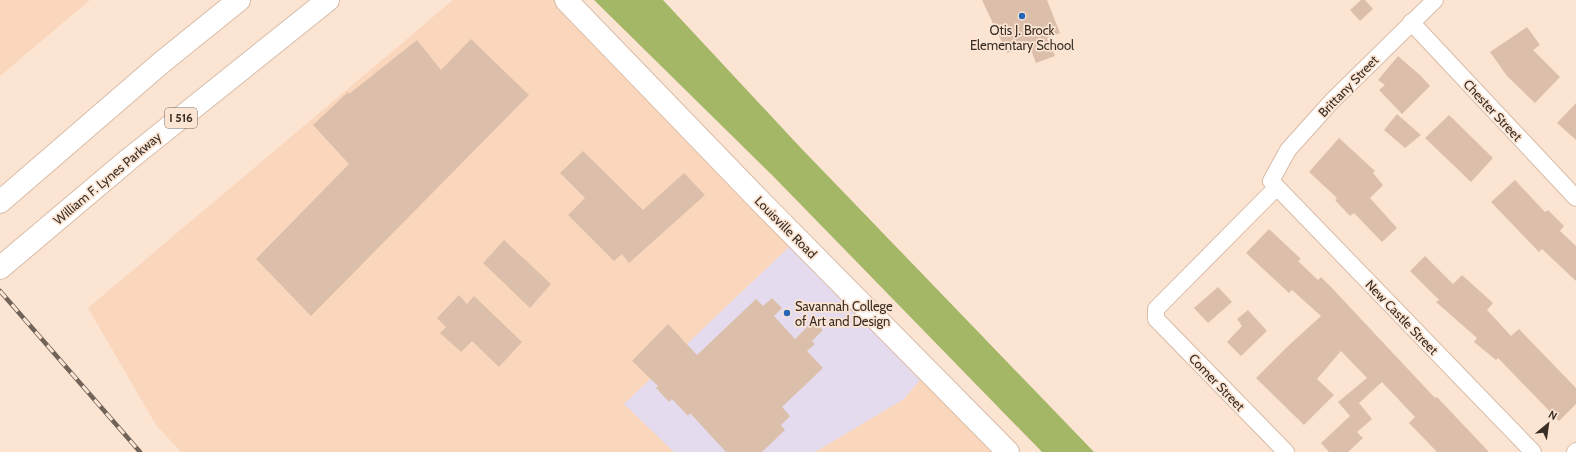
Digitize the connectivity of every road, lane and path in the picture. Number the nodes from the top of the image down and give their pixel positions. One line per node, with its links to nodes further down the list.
1 (239, 0): 8 (main road)
2 (328, 0): 9 (main road, William F. Lynes Parkway / I 516)
3 (566, 0): 11 (main road, Louisville Road)
4 (1435, 0): 5 (street, Brittany Street)
5 (1411, 22): 6 (street, Brittany Street); 7 (street, Chester Street)
6 (1274, 184): 10 (street, Brittany Street); 13 (street, New Castle Street)
7 (1576, 198)
8 (1, 201)
9 (0, 268)
10 (1156, 309): 12 (street, Comer Street)
11 (1008, 452)
12 (1286, 452)
13 (1533, 452)

